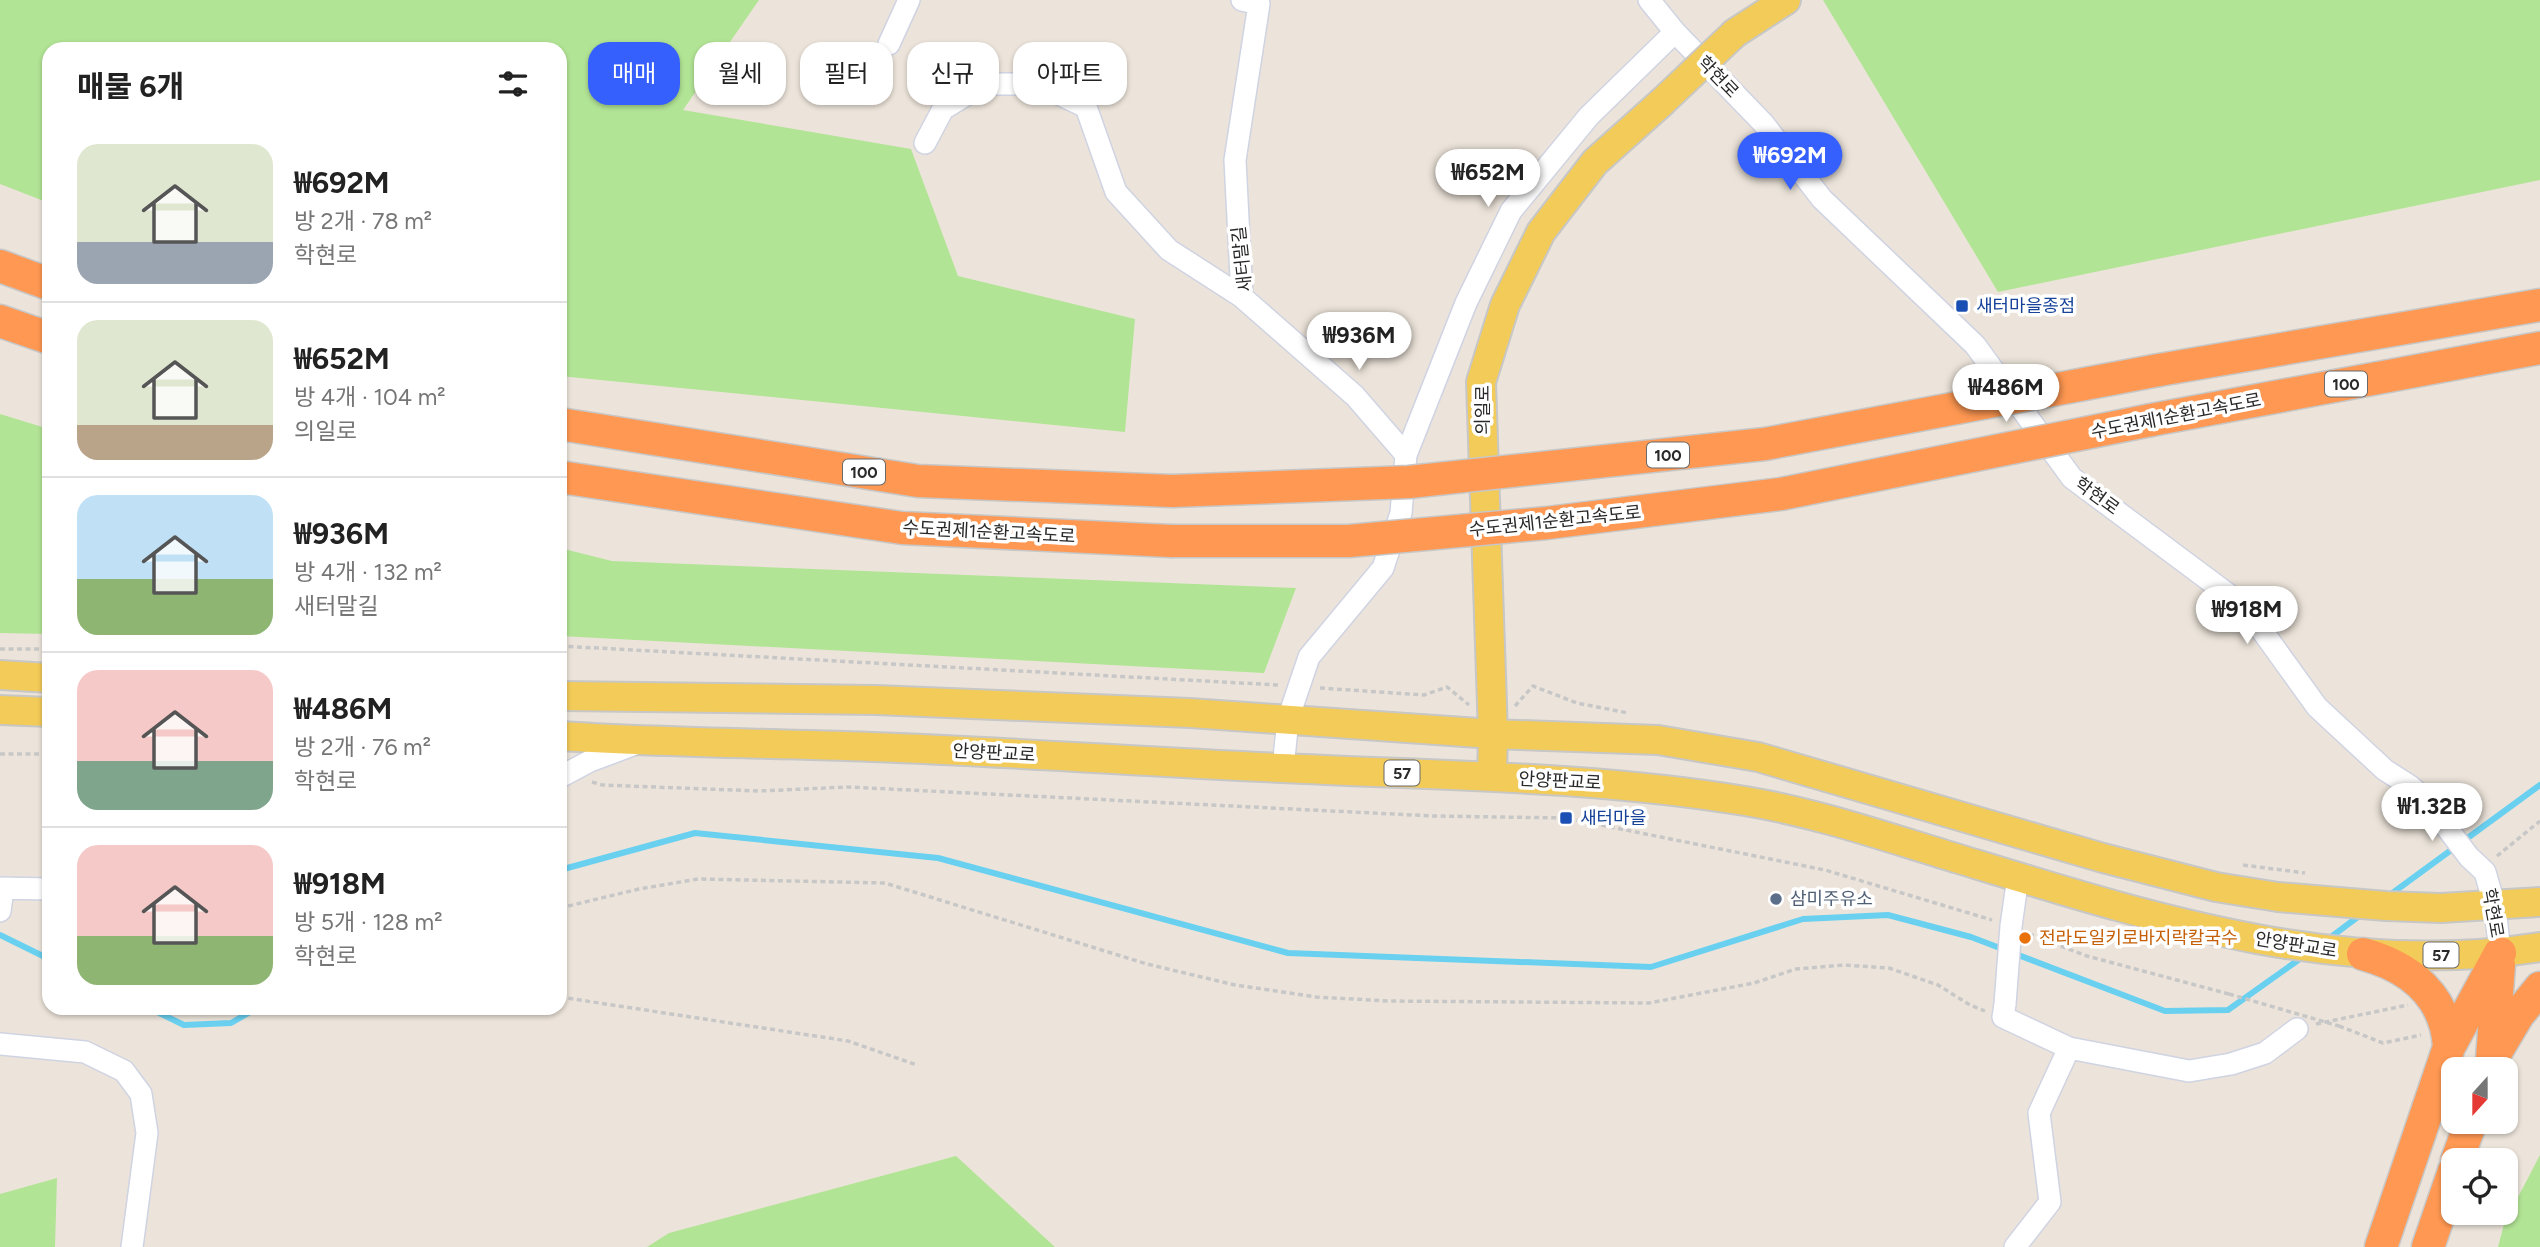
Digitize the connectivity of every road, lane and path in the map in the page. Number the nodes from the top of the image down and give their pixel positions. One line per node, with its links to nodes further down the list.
1 (909, 0): 8 (street)
2 (1242, 0): 12 (street, 새터말길)
3 (1649, 0): 6 (street, 학현로)
4 (1766, 0): 7 (main road)
5 (1786, 0): 7 (main road)
6 (1675, 32): 18 (street); 38 (street, 학현로)
7 (1735, 33): 28 (main road, 의일로, bridge)
8 (890, 42)
9 (925, 143): 12 (street)
10 (0, 266): 11 (highway)
11 (42, 281)
12 (1242, 297): 18 (street, 새터말길)
13 (2540, 305): 17 (highway, 100, bridge)
14 (0, 321): 15 (highway)
15 (42, 336)
16 (2540, 348): 19 (highway, 수도권제1순환고속도로 / 100, bridge)
17 (567, 425)
18 (1406, 454): 27 (street)
19 (567, 478)
20 (0, 649): 21 (path)
21 (42, 649)
22 (0, 675): 23 (main road)
23 (42, 678)
24 (567, 696): 27 (main road)
25 (0, 710): 26 (main road)
26 (42, 712)
27 (1288, 719): 28 (main road); 33 (street)
28 (1493, 734): 36 (main road, 의일로); 44 (main road)
29 (567, 736): 30 (main road, 안양판교로 / 57)
30 (646, 740): 33 (main road, 안양판교로 / 57); 34 (street)
31 (0, 754): 32 (path)
32 (42, 754)
33 (1283, 768): 36 (main road, 안양판교로 / 57)
34 (567, 774)
35 (567, 777): 45 (path)
36 (1492, 777): 39 (main road, 안양판교로 / 57)
37 (2540, 821): 38 (path)
38 (2475, 863): 44 (street, 학현로)
39 (2018, 877): 45 (street); 47 (main road, 안양판교로 / 57)
40 (42, 890): 41 (street)
41 (1, 898)
42 (2540, 902): 44 (main road)
43 (567, 906): 51 (path)
44 (2495, 907): 48 (street, 학현로)
45 (2009, 926): 51 (street, bridge); 52 (path, bridge)
46 (2540, 947): 48 (main road, 안양판교로 / 57)
47 (2352, 953): 48 (main road, 안양판교로 / 57); 55 (highway)
48 (2500, 953): 55 (highway); 57 (highway)
49 (2540, 988): 58 (highway)
50 (567, 998): 59 (path)
51 (2004, 1011): 56 (street)
52 (2339, 1026)
53 (2297, 1029): 56 (street)
54 (0, 1044): 61 (street)
55 (2449, 1046): 63 (highway)
56 (2069, 1048): 62 (street)
57 (2491, 1057)
58 (2494, 1057)
59 (917, 1065)
60 (2441, 1209): 64 (highway)
61 (132, 1247)
62 (2015, 1247)
63 (2381, 1247)
64 (2428, 1247)

